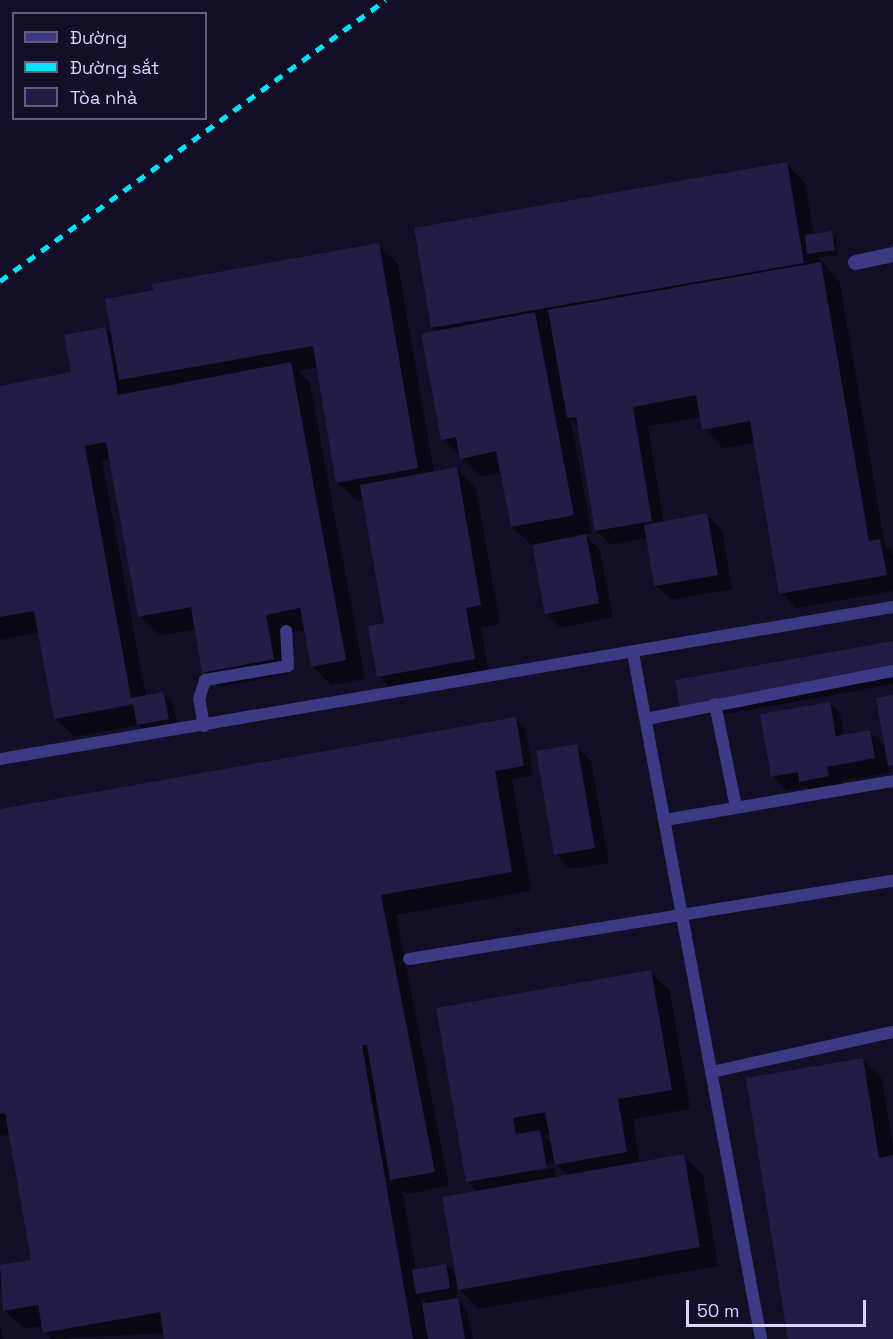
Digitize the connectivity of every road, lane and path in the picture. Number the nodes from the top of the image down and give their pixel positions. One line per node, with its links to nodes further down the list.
1 (893, 254): 2 (street)
2 (855, 262)
3 (893, 607): 5 (lane)
4 (286, 631): 9 (lane)
5 (633, 653): 8 (lane); 9 (lane)
6 (893, 671): 7 (lane)
7 (715, 704): 8 (lane); 12 (lane)
8 (646, 719): 13 (lane)
9 (204, 726): 10 (lane)
10 (0, 759)
11 (893, 781): 12 (lane)
12 (736, 807): 13 (lane)
13 (665, 820): 15 (lane)
14 (893, 881): 15 (lane)
15 (684, 916): 16 (lane); 18 (lane)
16 (409, 959)
17 (893, 1032): 18 (lane)
18 (712, 1072): 19 (lane)
19 (761, 1339)

